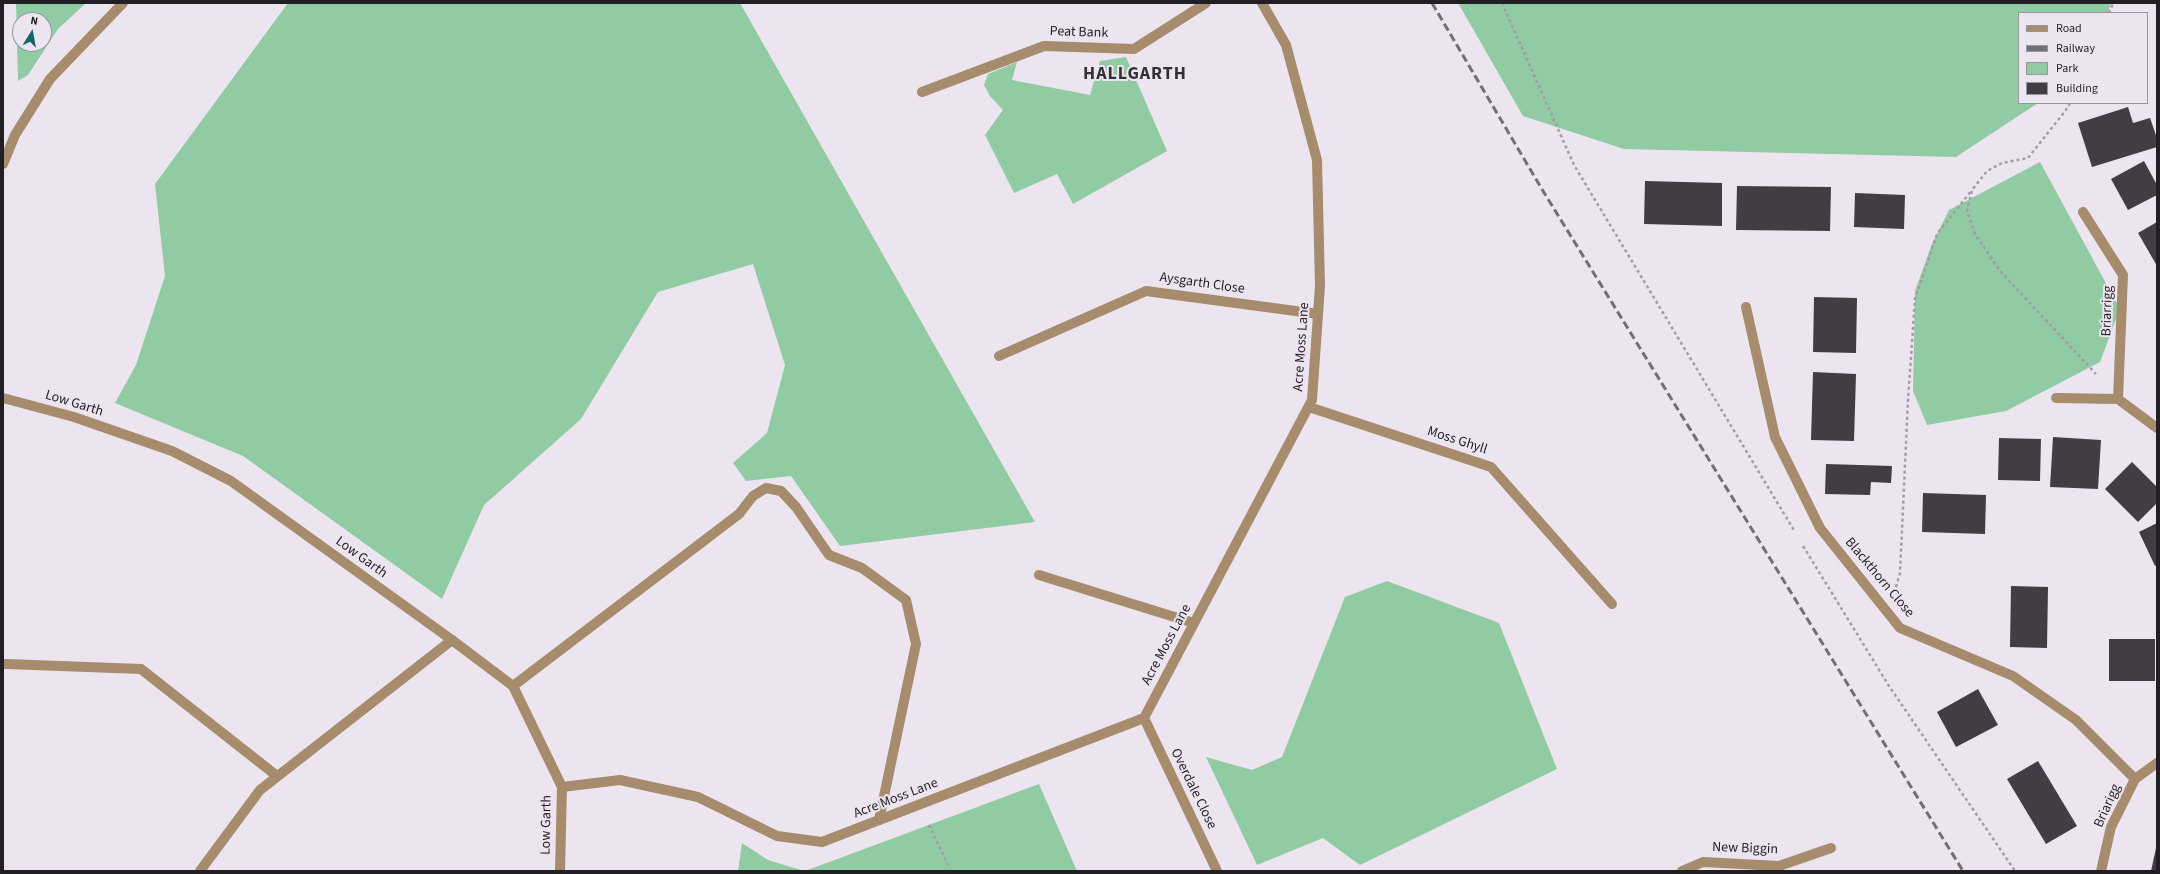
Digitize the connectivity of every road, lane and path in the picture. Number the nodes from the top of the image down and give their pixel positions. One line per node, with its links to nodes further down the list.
1 (123, 3): 7 (street)
2 (1206, 3): 5 (street, Peat Bank)
3 (1262, 3): 11 (street, Acre Moss Lane)
4 (1502, 3): 18 (path)
5 (922, 92)
6 (2069, 104): 8 (path)
7 (3, 164)
8 (1972, 190): 15 (path); 21 (path)
9 (2083, 212): 15 (street, Briarrigg)
10 (1746, 307): 30 (street, Blackthorn Close)
11 (1318, 314): 12 (street, Aysgarth Close); 16 (street, Acre Moss Lane)
12 (999, 356)
13 (3, 398): 24 (street, Low Garth)
14 (2056, 398): 15 (street)
15 (2118, 399): 17 (street)
16 (1309, 407): 22 (street, Moss Ghyll); 23 (street, Acre Moss Lane)
17 (2157, 428)
18 (1798, 537)
19 (1802, 544): 40 (path)
20 (1039, 575): 23 (street)
21 (1894, 592)
22 (1612, 604)
23 (1194, 623): 27 (street, Acre Moss Lane)
24 (452, 640): 26 (street, Low Garth); 29 (street)
25 (6, 664): 29 (street)
26 (513, 686): 31 (street, Low Garth); 33 (street)
27 (1144, 718): 32 (street, Acre Moss Lane); 38 (street, Overdale Close)
28 (2157, 763): 30 (street, Briarigg)
29 (277, 776): 36 (street)
30 (2135, 780): 41 (street, Briarigg)
31 (562, 787): 33 (street, Acre Moss Lane); 37 (street, Low Garth)
32 (920, 804): 33 (street, Acre Moss Lane); 35 (path)
33 (879, 820)
34 (1832, 848): 39 (street, New Biggin)
35 (948, 864)
36 (200, 871)
37 (560, 871)
38 (1217, 871)
39 (1682, 871)
40 (2015, 871)
41 (2101, 871)

